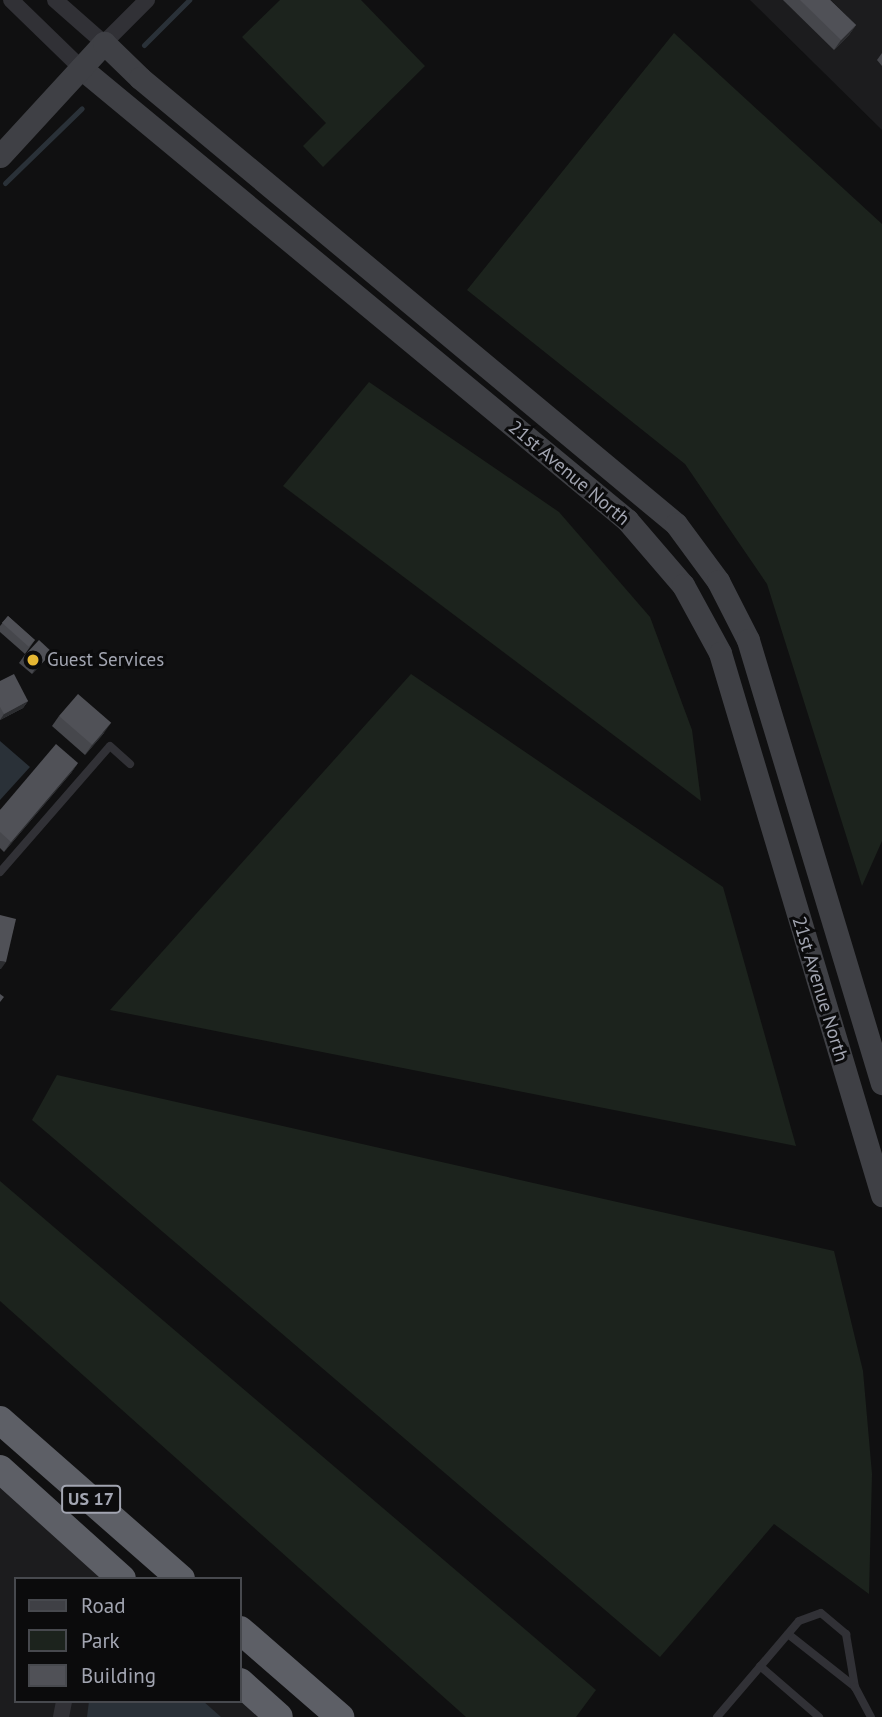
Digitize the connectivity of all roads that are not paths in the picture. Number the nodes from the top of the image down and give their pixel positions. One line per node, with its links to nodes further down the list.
1 (11, 0): 5 (street)
2 (55, 0): 4 (street)
3 (147, 0): 4 (street)
4 (104, 43): 5 (street); 9 (street, 21st Avenue North)
5 (81, 68): 6 (street); 10 (street, 21st Avenue North)
6 (0, 156)
7 (130, 764): 8 (lane)
8 (0, 872)
9 (882, 1083)
10 (882, 1195)
11 (0, 1420): 15 (highway, US 17)
12 (0, 1469): 13 (highway, US 17)
13 (95, 1568): 14 (highway, US 17)
14 (117, 1577)
15 (179, 1577)
16 (242, 1632): 22 (highway)
17 (788, 1634): 18 (lane); 20 (lane); 20 (lane)
18 (760, 1667): 23 (lane); 24 (lane)
19 (242, 1684): 21 (highway)
20 (855, 1687): 25 (lane)
21 (279, 1717)
22 (340, 1717)
23 (717, 1717)
24 (819, 1717)
25 (870, 1717)

